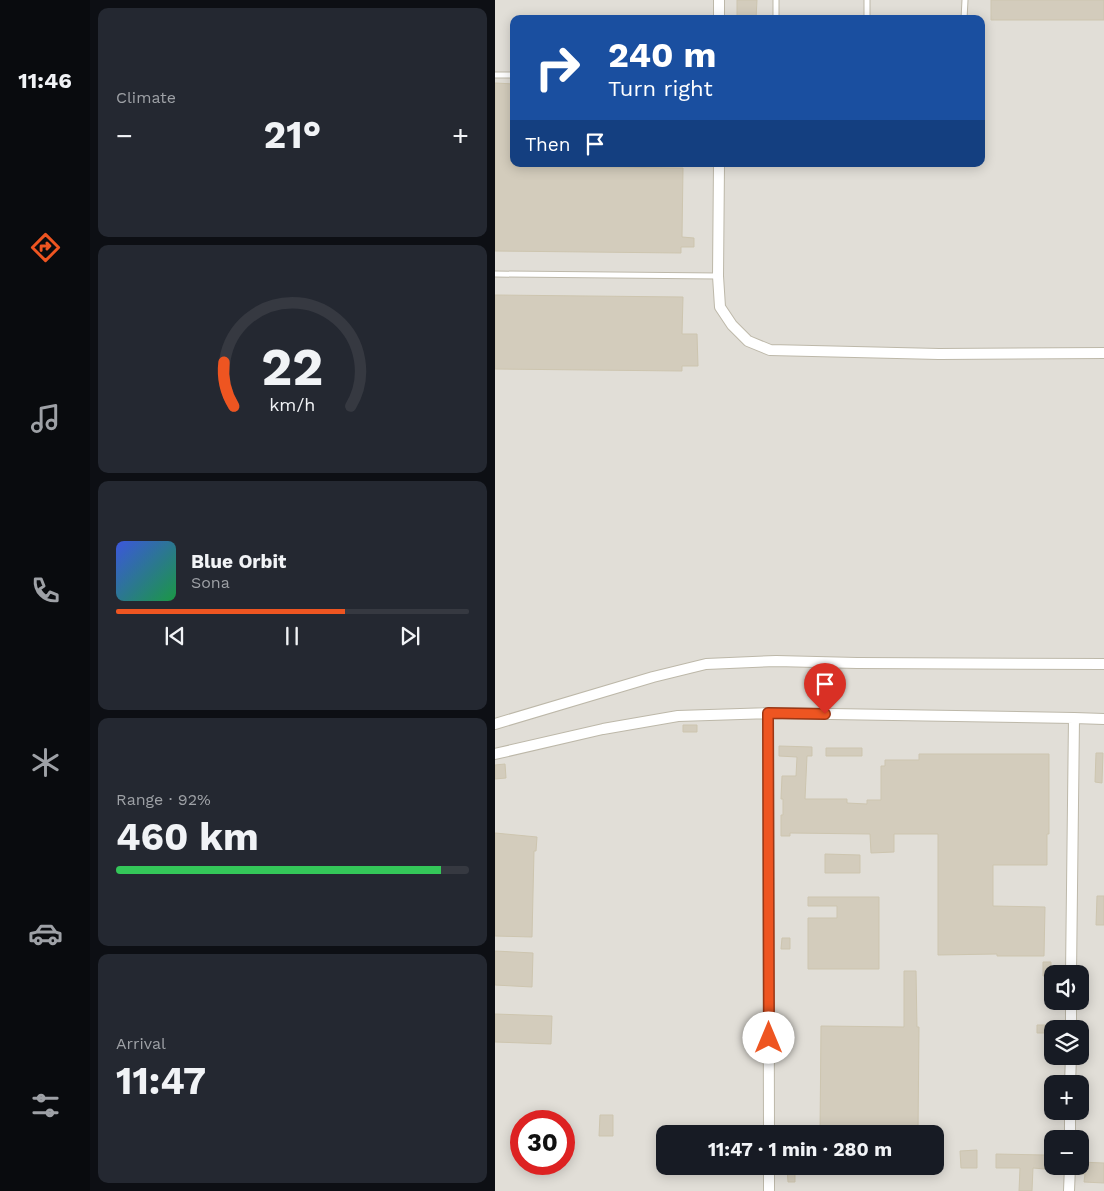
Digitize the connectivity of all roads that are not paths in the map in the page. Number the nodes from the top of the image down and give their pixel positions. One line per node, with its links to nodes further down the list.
1 (719, 0): 5 (street)
2 (776, 0): 6 (lane)
3 (867, 0): 7 (lane)
4 (965, 0): 8 (lane)
5 (719, 15)
6 (776, 15)
7 (867, 15)
8 (964, 15)
9 (495, 75): 10 (lane)
10 (510, 75)
11 (719, 167): 13 (street)
12 (495, 274): 13 (lane)
13 (718, 276): 14 (street)
14 (1104, 352)
15 (1104, 664): 19 (street)
16 (768, 713): 17 (street); 20 (street); 22 (street)
17 (1073, 718): 18 (street); 21 (street)
18 (1104, 719)
19 (495, 724)
20 (495, 754)
21 (1071, 965)
22 (769, 1125)
23 (769, 1175): 25 (street)
24 (1070, 1175): 26 (street)
25 (769, 1191)
26 (1069, 1191)

